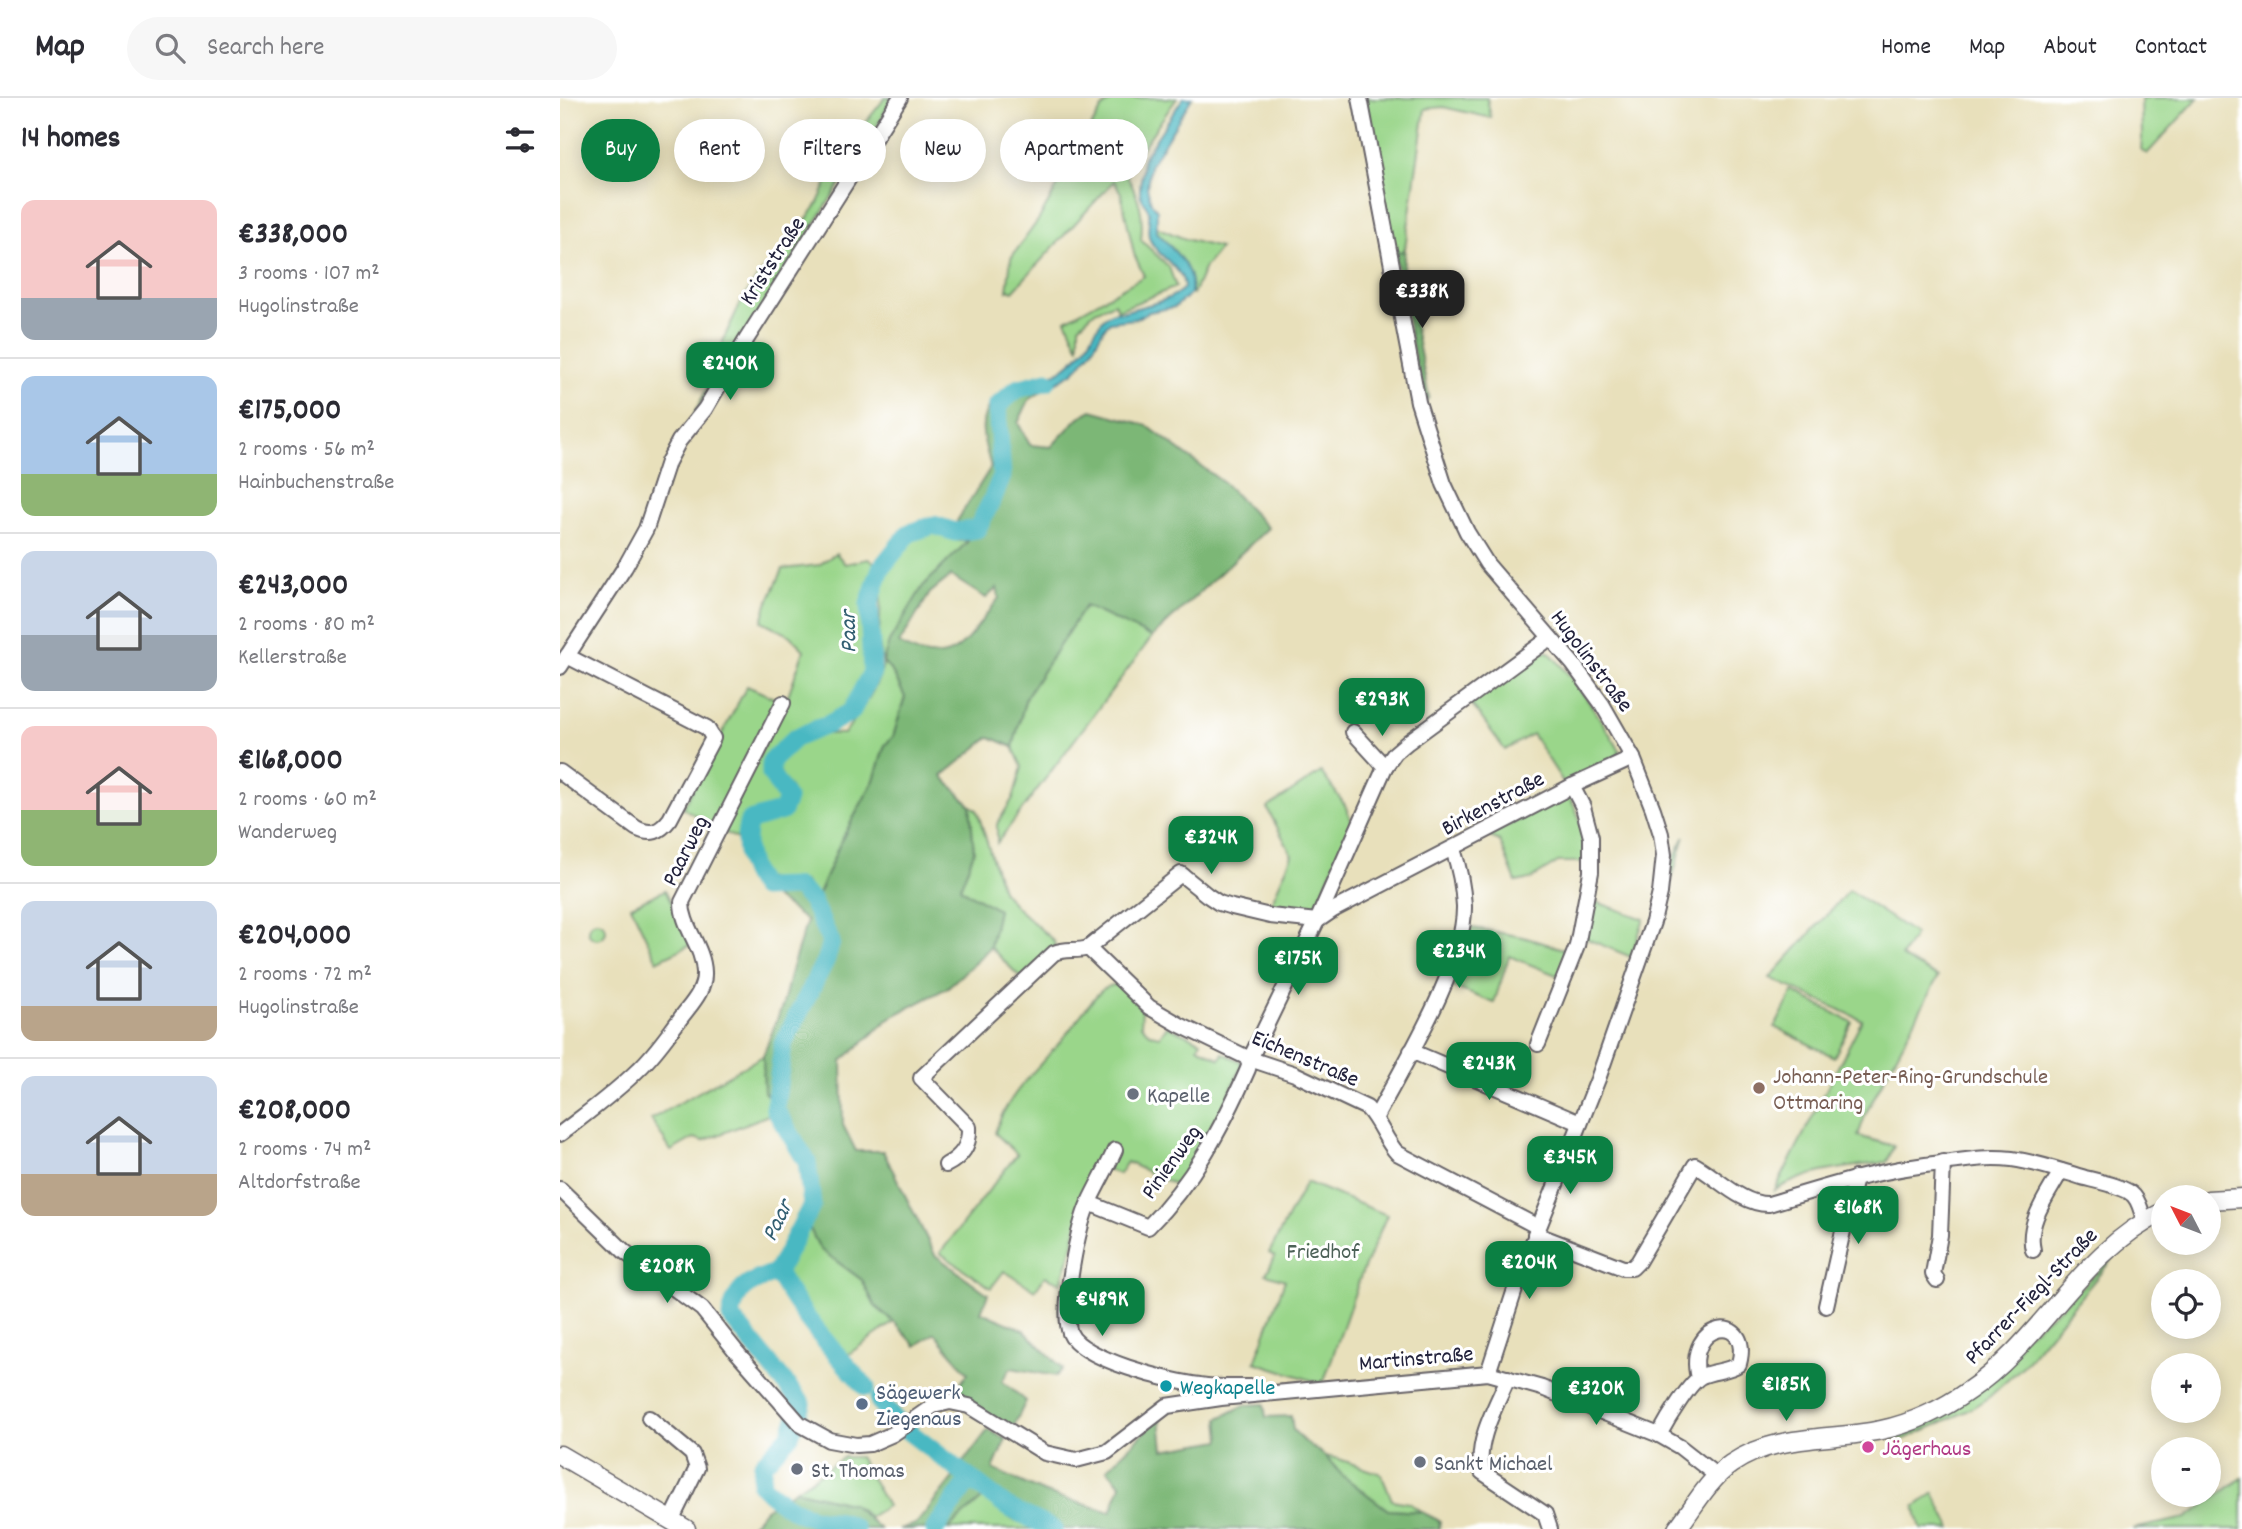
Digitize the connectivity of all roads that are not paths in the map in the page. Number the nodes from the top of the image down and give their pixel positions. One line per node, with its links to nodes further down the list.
1 (900, 98): 4 (street, Kriststraße)
2 (1360, 98): 3 (street, Hugolinstraße)
3 (1550, 638): 7 (street, Hugolinstraße); 8 (street)
4 (564, 661): 9 (street)
5 (783, 704): 19 (street, Paarweg)
6 (1353, 732): 8 (street)
7 (1633, 758): 10 (street, Birkenstraße); 18 (street, Hugolinstraße)
8 (1385, 768): 12 (street)
9 (560, 772)
10 (1572, 786): 11 (street, Birkenstraße); 14 (street)
11 (1453, 849): 12 (street, Birkenstraße); 15 (street)
12 (1317, 921): 13 (street); 16 (street)
13 (1088, 948): 16 (street, Eichenstraße); 22 (street)
14 (1538, 1044)
15 (1411, 1051): 17 (street); 18 (street)
16 (1250, 1059): 17 (street, Eichenstraße); 28 (street, Pinienweg)
17 (1376, 1117): 31 (street, Eichenstraße)
18 (1580, 1123): 31 (street, Hugolinstraße)
19 (560, 1133)
20 (1115, 1150): 28 (street)
21 (1943, 1163): 23 (street); 24 (street); 33 (street)
22 (946, 1165)
23 (2061, 1171): 30 (street); 32 (street)
24 (1855, 1178): 31 (street, Eichenstraße); 34 (street)
25 (562, 1193): 38 (street, Martinstraße)
26 (2242, 1198): 27 (main road)
27 (2221, 1199)
28 (1089, 1203): 38 (street)
29 (2151, 1218): 30 (main road, Pfarrer-Fiegl-Straße)
30 (2144, 1221): 42 (main road, Pfarrer-Fiegl-Straße)
31 (1537, 1230): 35 (street, Hugolinstraße)
32 (2033, 1250)
33 (1937, 1280)
34 (1826, 1306)
35 (1488, 1373): 36 (street, Martinstraße); 38 (street, Martinstraße)
36 (1508, 1378): 40 (street, Martinstraße); 44 (street)
37 (1698, 1378): 40 (street)
38 (1293, 1392)
39 (649, 1418): 43 (street)
40 (1660, 1435): 42 (street, Martinstraße)
41 (560, 1455): 43 (main road)
42 (1717, 1476): 45 (main road, Pfarrer-Fiegl-Straße)
43 (678, 1525)
44 (1550, 1529)
45 (1677, 1529)

